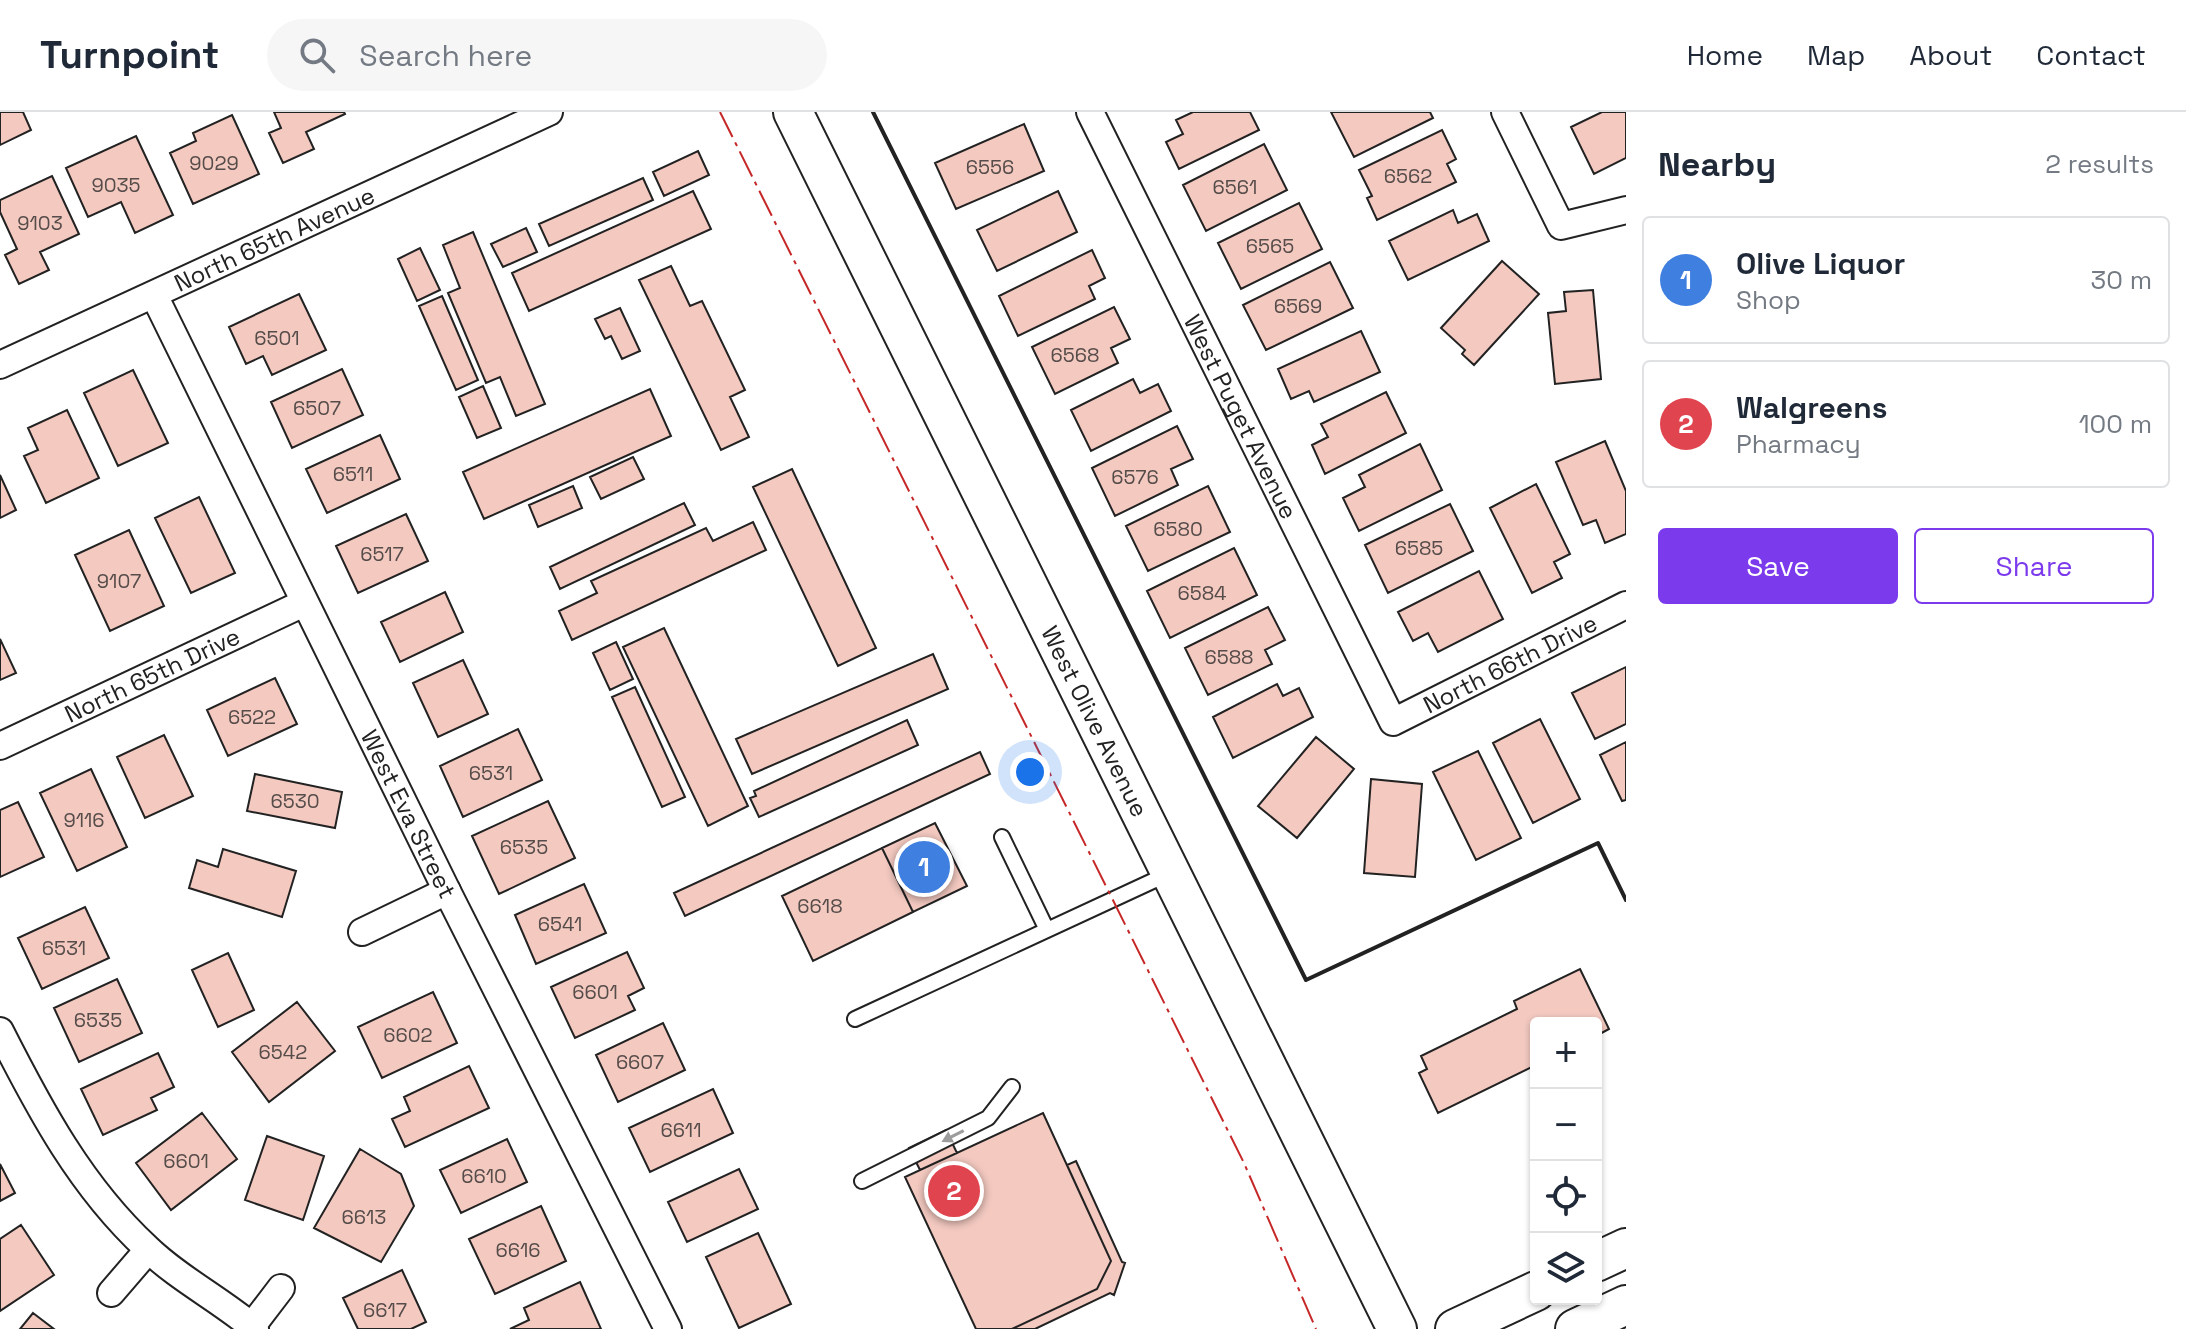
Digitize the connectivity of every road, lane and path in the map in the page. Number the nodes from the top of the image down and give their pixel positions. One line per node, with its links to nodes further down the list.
1 (549, 112): 5 (street, North 65th Avenue)
2 (793, 112): 14 (main road, West Olive Avenue)
3 (1090, 112): 11 (street, West Puget Avenue)
4 (1505, 112): 6 (street)
5 (514, 119): 7 (street, North 65th Avenue)
6 (1626, 210)
7 (154, 295): 8 (street, North 65th Avenue); 9 (street, West Eva Street)
8 (0, 365)
9 (304, 603): 12 (street, North 65th Drive); 15 (street, West Eva Street)
10 (1626, 605): 11 (street, North 66th Drive)
11 (1393, 722)
12 (0, 746)
13 (1002, 837): 16 (lane)
14 (1170, 872): 16 (lane); 31 (main road, West Olive Avenue)
15 (447, 891): 17 (street); 30 (street, West Eva Street)
16 (1047, 930): 18 (lane)
17 (362, 932)
18 (855, 1019)
19 (0, 1031): 23 (street)
20 (1012, 1087): 21 (lane, one-way to 21)
21 (862, 1181)
22 (1626, 1248): 24 (main road)
23 (148, 1250): 26 (street); 29 (street)
24 (1602, 1259)
25 (281, 1288): 29 (street)
26 (111, 1293)
27 (1530, 1294): 32 (main road)
28 (1626, 1305): 33 (main road)
29 (254, 1328)
30 (668, 1329)
31 (1397, 1329)
32 (1455, 1329)
33 (1575, 1329)

